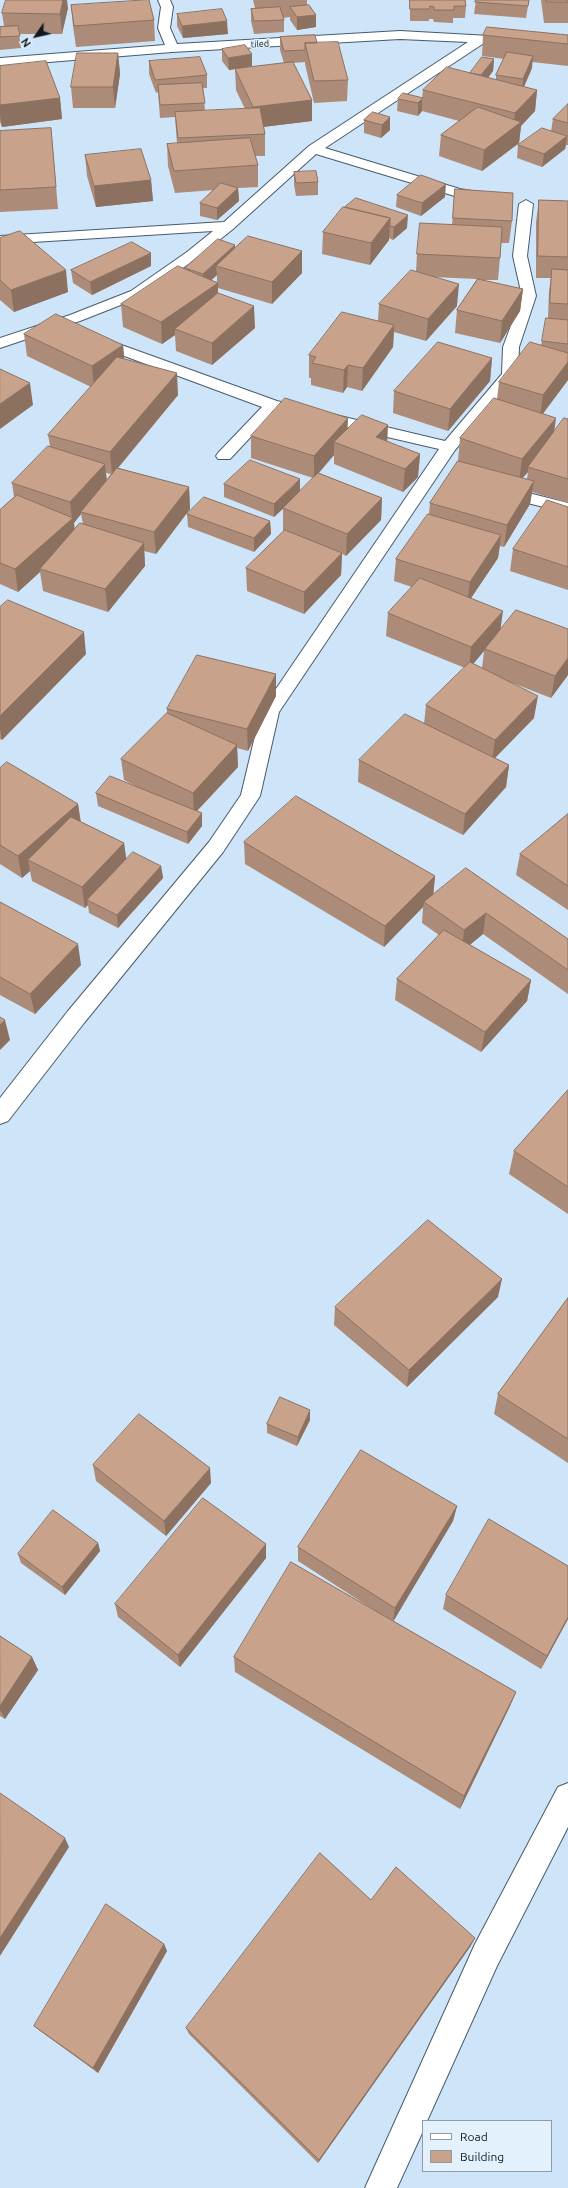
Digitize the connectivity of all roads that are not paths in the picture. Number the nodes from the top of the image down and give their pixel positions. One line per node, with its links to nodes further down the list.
1 (164, 0): 4 (street)
2 (481, 39): 3 (street, tiled); 4 (street, tiled); 6 (street)
3 (497, 40)
4 (172, 48): 5 (street, tiled)
5 (0, 62)
6 (314, 149): 7 (street); 9 (street)
7 (496, 199)
8 (526, 204): 14 (street)
9 (228, 226): 10 (street); 11 (street)
10 (0, 240)
11 (60, 323): 12 (street); 13 (street)
12 (0, 343)
13 (272, 405): 14 (street); 15 (street)
14 (449, 447): 18 (street)
15 (224, 456)
16 (484, 486): 17 (street)
17 (568, 508)
18 (0, 1115)
19 (568, 1797): 20 (street)
20 (380, 2188)

